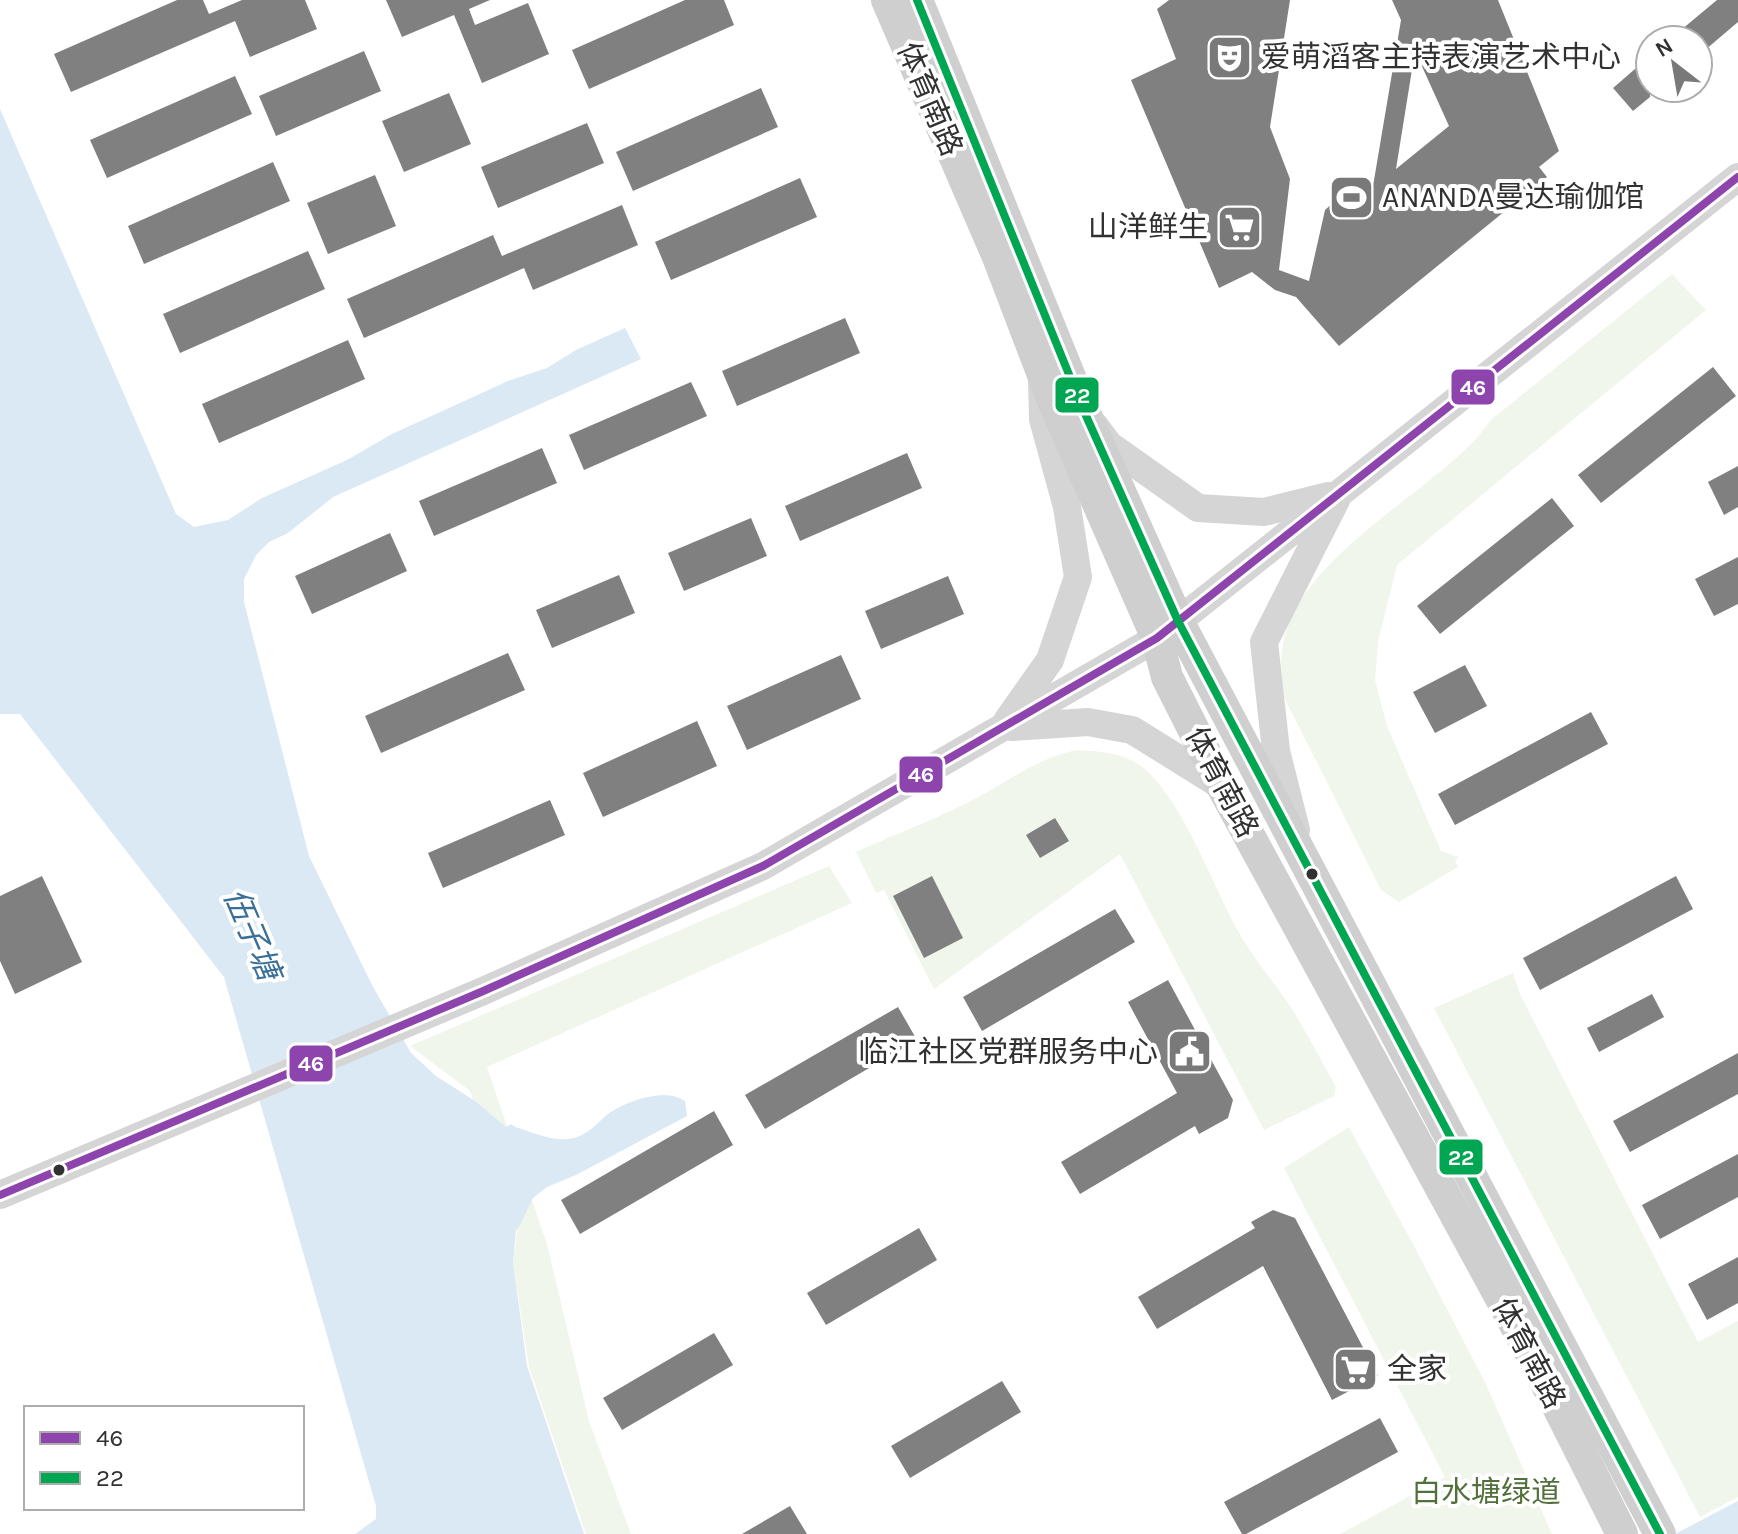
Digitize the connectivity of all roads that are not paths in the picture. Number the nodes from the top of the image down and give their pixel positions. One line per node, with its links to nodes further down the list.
1 (887, 0): 4 (main road, 体育南路)
2 (917, 0): 5 (main road, 体育南路)
3 (1738, 177): 6 (street)
4 (1042, 372): 7 (main road, 体育南路); 8 (street)
5 (1083, 409): 6 (street); 7 (main road, 体育南路)
6 (1340, 493): 7 (street); 10 (street)
7 (1168, 629): 8 (street); 9 (main road, 体育南路); 10 (main road, 体育南路)
8 (1003, 727): 9 (street); 11 (street)
9 (1222, 786): 13 (main road, 体育南路)
10 (1302, 855): 12 (main road, 体育南路)
11 (0, 1195)
12 (1654, 1524)
13 (1620, 1531)

